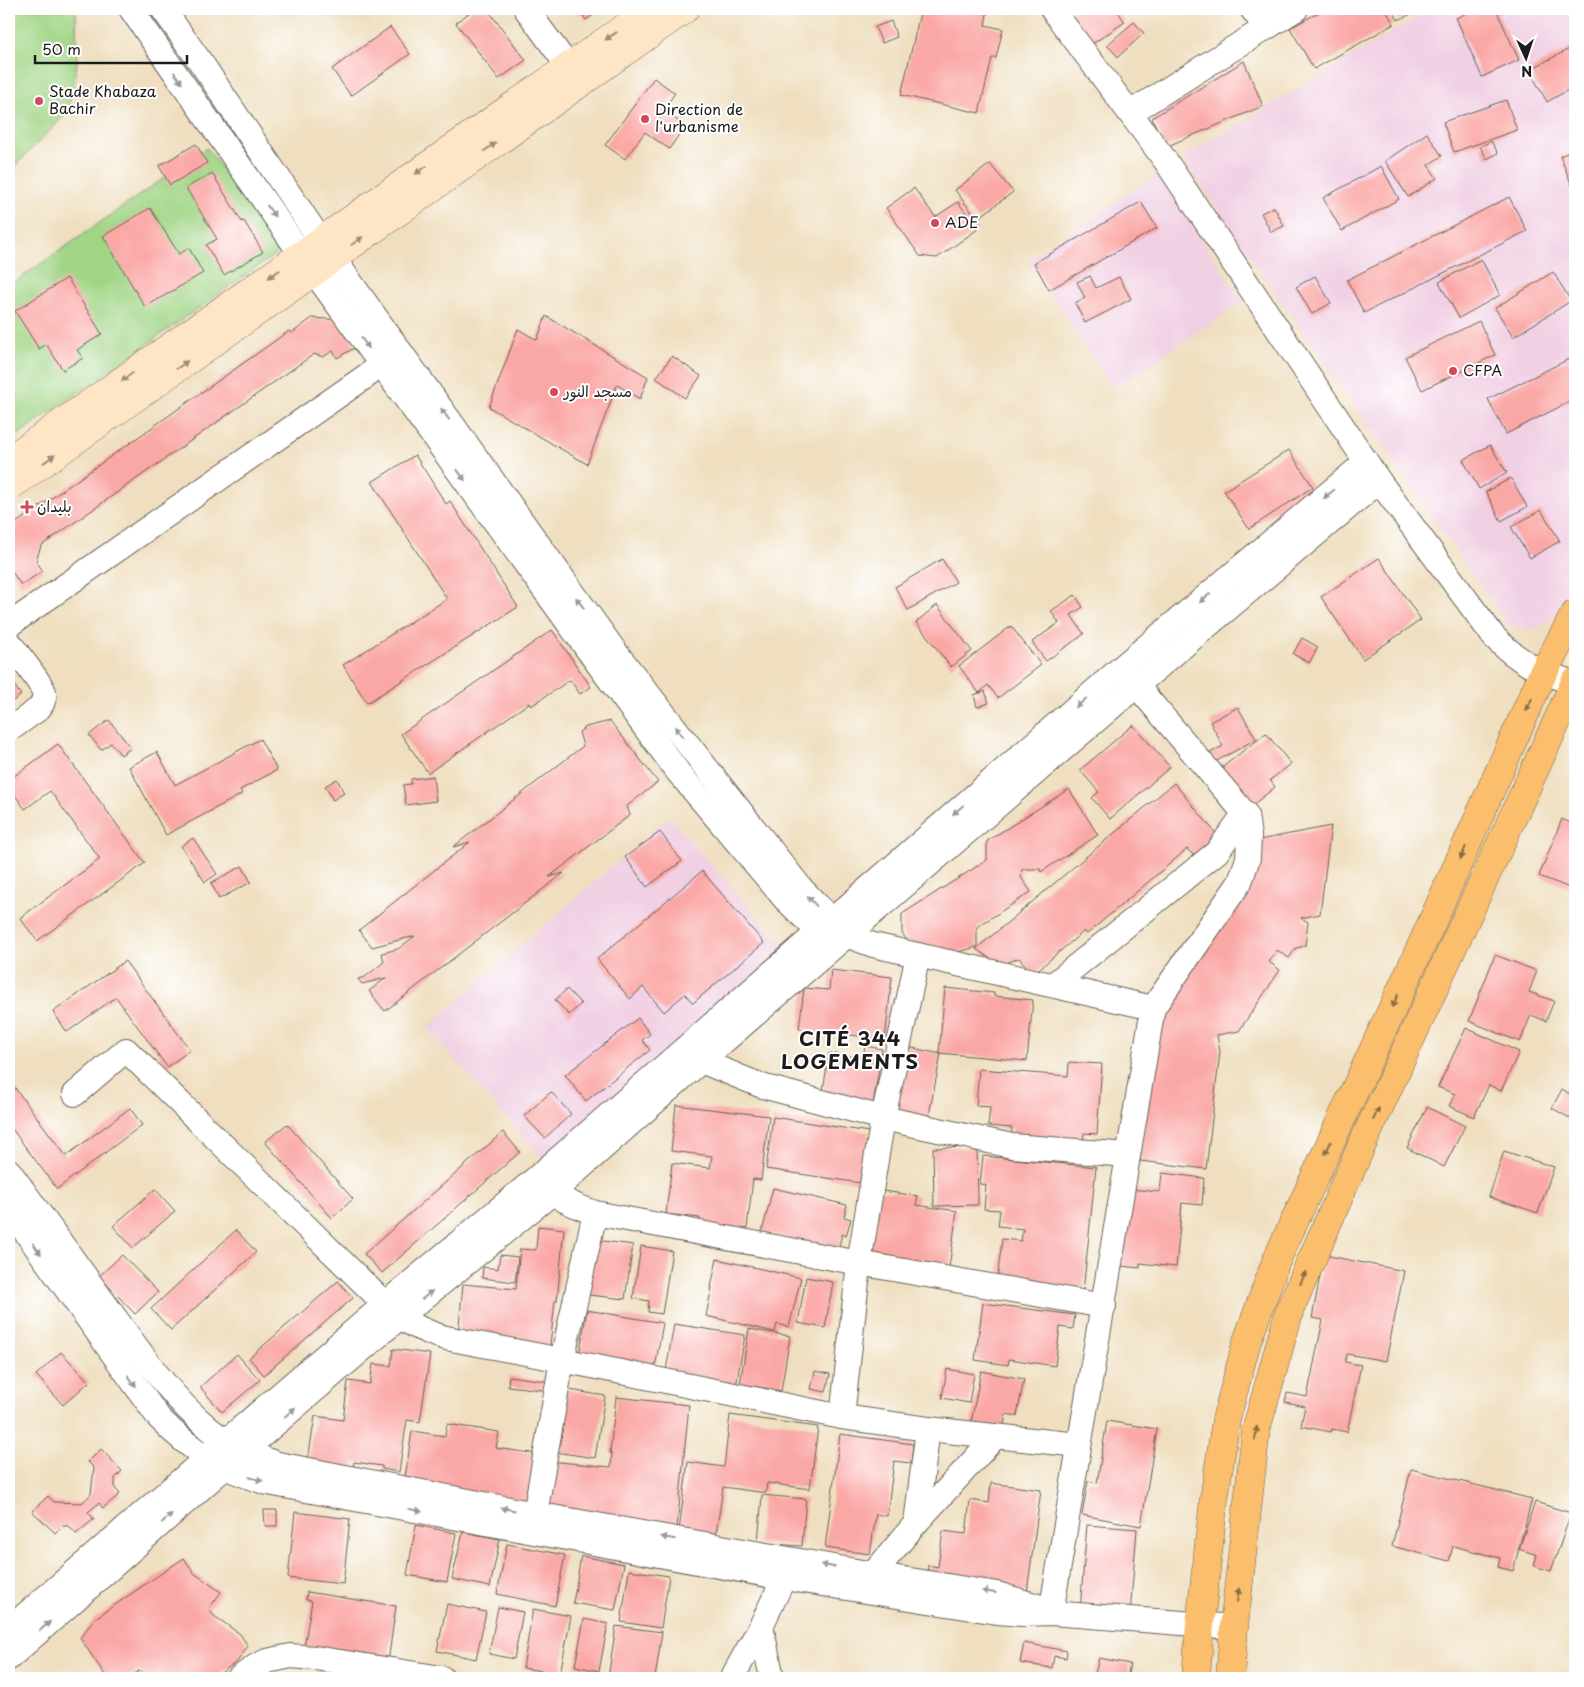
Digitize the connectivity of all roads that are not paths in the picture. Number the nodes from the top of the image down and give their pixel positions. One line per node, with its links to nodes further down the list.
1 (131, 9): 12 (street, one-way to 12)
2 (163, 9): 12 (street)
3 (526, 9): 10 (street)
4 (652, 9): 10 (street, one-way to 10)
5 (685, 9): 12 (street, one-way to 5)
6 (1052, 9): 11 (street)
7 (1252, 9): 9 (street)
8 (1296, 9): 9 (street)
9 (1266, 28): 11 (street)
10 (568, 66): 12 (street, one-way to 12)
11 (1130, 113): 15 (street)
12 (317, 257): 13 (street); 14 (street, one-way to 14); 16 (street, one-way to 12)
13 (391, 359): 17 (street); 19 (street)
14 (9, 460)
15 (1373, 472): 21 (street, one-way to 21); 22 (street); 24 (street)
16 (9, 487)
17 (553, 584): 26 (street, one-way to 17); 27 (street)
18 (1575, 614): 22 (main road)
19 (9, 625)
20 (9, 642): 25 (street)
21 (1122, 667): 24 (street); 29 (street, one-way to 29)
22 (1543, 673): 23 (street); 56 (main road, one-way to 56)
23 (1575, 682): 58 (main road, one-way to 23)
24 (1136, 686): 28 (street); 29 (street)
25 (9, 730)
26 (697, 756): 27 (street); 29 (street, one-way to 26)
27 (678, 772): 29 (street)
28 (1245, 812): 31 (street); 32 (street)
29 (832, 934): 30 (street); 33 (street)
30 (918, 955): 31 (street); 35 (street)
31 (1054, 984): 32 (street)
32 (1153, 1008): 36 (street)
33 (692, 1056): 35 (street); 38 (street)
34 (75, 1094): 43 (street)
35 (883, 1118): 36 (street); 41 (street)
36 (1128, 1155): 42 (street)
37 (9, 1171): 48 (street)
38 (543, 1187): 40 (street); 43 (street)
39 (9, 1209): 50 (street, one-way to 50)
40 (595, 1213): 41 (street); 44 (street)
41 (859, 1264): 42 (street); 45 (street)
42 (1104, 1306): 49 (street)
43 (393, 1311): 44 (street); 48 (street)
44 (562, 1360): 45 (street); 51 (street)
45 (842, 1417): 46 (street)
46 (928, 1428): 47 (street); 52 (street)
47 (996, 1436): 49 (street); 52 (street)
48 (235, 1446): 50 (street); 51 (street, one-way to 48)
49 (1079, 1446): 55 (street)
50 (215, 1463): 54 (street, one-way to 54); 59 (street); 60 (street, one-way to 50)
51 (535, 1514): 53 (street, one-way to 51)
52 (916, 1523): 53 (street)
53 (873, 1574): 55 (street, one-way to 53)
54 (784, 1578): 55 (street); 57 (street)
55 (1051, 1613): 56 (street)
56 (1200, 1624): 58 (street); 65 (main road)
57 (761, 1626): 63 (street); 64 (street)
58 (1234, 1627): 66 (main road)
59 (9, 1630)
60 (9, 1658)
61 (239, 1678): 62 (street)
62 (442, 1678)
63 (732, 1678)
64 (772, 1678)
65 (1196, 1678)
66 (1230, 1678)

